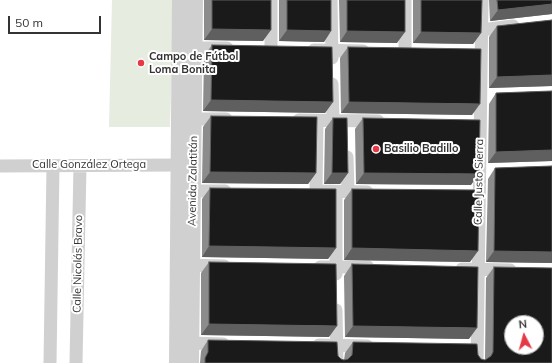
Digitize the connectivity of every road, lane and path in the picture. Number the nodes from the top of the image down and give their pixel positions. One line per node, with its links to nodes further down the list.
1 (180, 0): 33 (street, Avenida Zalatitán)
2 (195, 0): 9 (street, Avenida Zalatitán)
3 (271, 0): 12 (street)
4 (331, 0): 15 (street)
5 (405, 0): 18 (street)
6 (482, 0): 8 (street, Calle Justo Sierra)
7 (528, 25): 8 (street)
8 (481, 30): 21 (street, Calle Justo Sierra)
9 (195, 48): 10 (street); 24 (street, Avenida Zalatitán)
10 (240, 48)
11 (256, 49): 12 (street)
12 (271, 49): 13 (street)
13 (286, 49)
14 (301, 50): 15 (street)
15 (331, 50): 16 (street); 28 (street)
16 (375, 51)
17 (390, 51): 18 (street)
18 (405, 51): 19 (street)
19 (420, 51)
20 (466, 52): 21 (street)
21 (481, 52): 22 (street, Calle Justo Sierra)
22 (480, 96): 23 (street); 32 (street, Calle Justo Sierra)
23 (496, 96)
24 (194, 119): 25 (street); 39 (street, Avenida Zalatitán)
25 (240, 119)
26 (286, 120): 27 (street)
27 (317, 120): 28 (street); 42 (street)
28 (333, 121): 29 (street)
29 (347, 121): 30 (street); 43 (street)
30 (394, 122)
31 (464, 123): 32 (street)
32 (480, 123): 38 (street, Calle Justo Sierra)
33 (178, 165): 36 (street, Calle González Ortega); 47 (street, Avenida Zalatitán)
34 (0, 166): 35 (street, Calle González Ortega)
35 (53, 166): 36 (street, Calle González Ortega); 64 (street)
36 (80, 166): 65 (street, Calle Nicolás Bravo)
37 (494, 170): 38 (street)
38 (479, 171): 46 (street, Calle Justo Sierra)
39 (193, 191): 40 (street); 47 (street, Avenida Zalatitán)
40 (239, 191)
41 (301, 191): 42 (street)
42 (316, 191): 43 (street)
43 (342, 192): 44 (street); 50 (street)
44 (379, 192)
45 (464, 193): 46 (street)
46 (479, 193): 53 (street, Calle Justo Sierra)
47 (185, 266): 48 (street); 57 (street, Avenida Zalatitán); 66 (street, Avenida Zalatitán)
48 (237, 266)
49 (306, 266): 50 (street)
50 (336, 267): 51 (street); 55 (street)
51 (384, 268)
52 (447, 269): 53 (street)
53 (478, 269): 54 (street); 63 (street, Calle Justo Sierra)
54 (522, 270)
55 (336, 282)
56 (336, 298): 60 (street)
57 (191, 343): 58 (street); 67 (street, Avenida Zalatitán)
58 (237, 344)
59 (306, 345): 60 (street)
60 (336, 345): 61 (street); 68 (street)
61 (376, 346)
62 (462, 347): 63 (street)
63 (477, 347): 69 (street, Calle Justo Sierra)
64 (50, 363)
65 (76, 363)
66 (177, 363)
67 (191, 363)
68 (337, 363)
69 (477, 363)

